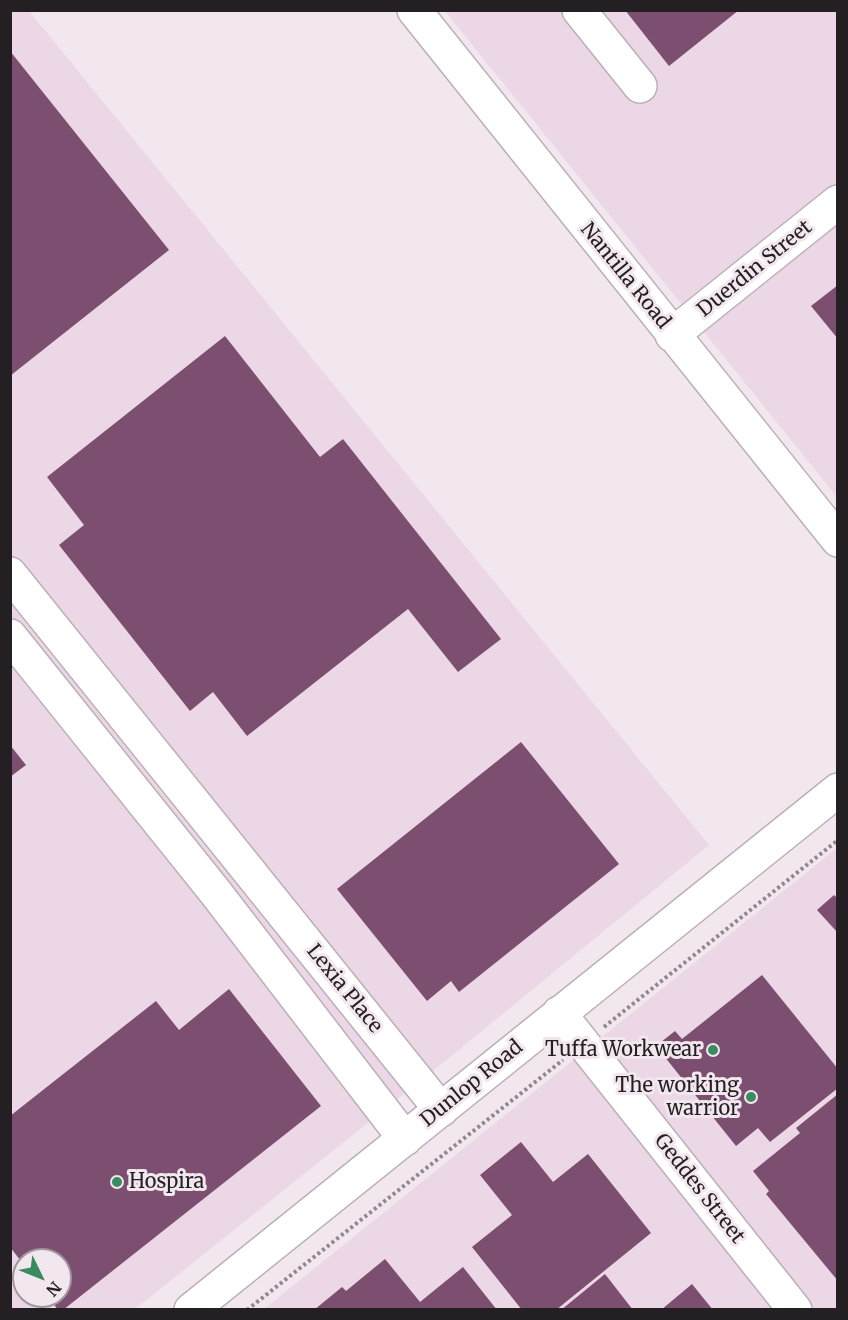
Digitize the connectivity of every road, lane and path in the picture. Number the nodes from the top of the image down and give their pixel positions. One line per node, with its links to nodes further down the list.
1 (414, 10): 5 (street, Nantilla Road)
2 (579, 10): 3 (street)
3 (640, 86)
4 (837, 202): 5 (street, Duerdin Street)
5 (672, 335): 6 (street, Nantilla Road)
6 (837, 540)
7 (10, 574): 9 (street, Lexia Place)
8 (10, 636): 10 (street)
9 (61, 637): 10 (street); 13 (street, Lexia Place)
10 (31, 661): 14 (street)
11 (837, 790): 15 (street, Dunlop Road)
12 (837, 840): 16 (path)
13 (247, 867): 14 (street); 17 (street, Lexia Place)
14 (216, 893): 18 (street)
15 (559, 1013): 16 (street, Geddes Street); 17 (street, Dunlop Road)
16 (584, 1044): 20 (path); 21 (street, Geddes Street)
17 (441, 1110): 18 (street, Dunlop Road)
18 (405, 1139): 19 (street, Dunlop Road)
19 (191, 1310)
20 (247, 1310)
21 (795, 1310)

